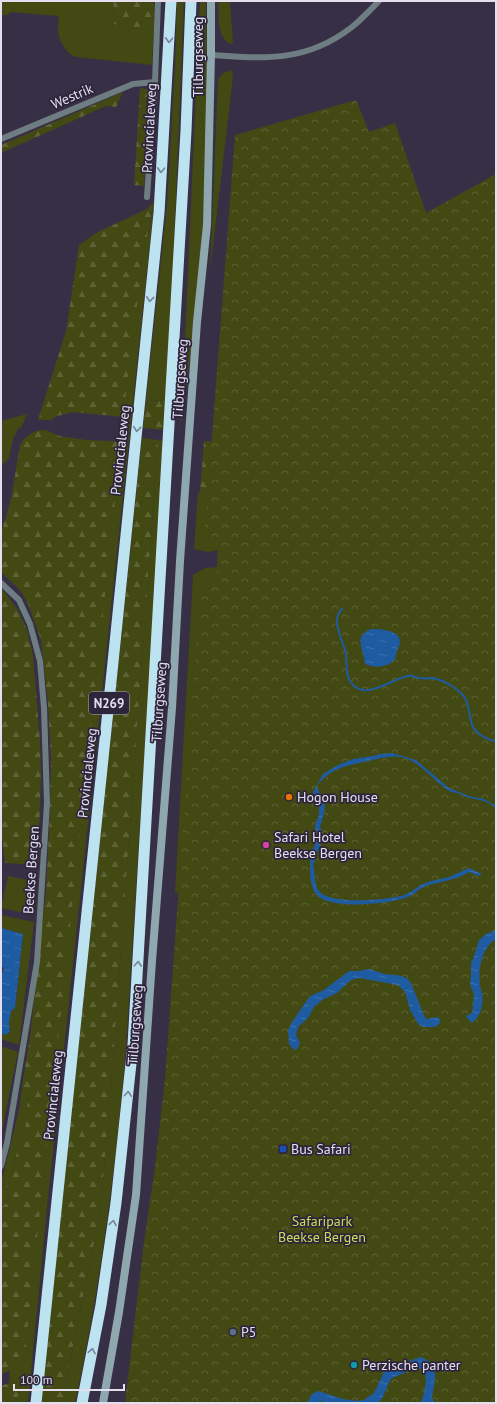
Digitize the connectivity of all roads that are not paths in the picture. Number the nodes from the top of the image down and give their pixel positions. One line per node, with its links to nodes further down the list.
1 (158, 1): 7 (street)
2 (171, 1): 12 (highway, Provincialeweg / N269, one-way to 12)
3 (191, 1): 13 (highway, one-way to 3)
4 (211, 1): 6 (street, Tilburgseweg)
5 (379, 1): 6 (street)
6 (211, 55): 14 (street, Tilburgseweg)
7 (155, 82): 8 (street, Westrik); 9 (street)
8 (1, 139)
9 (147, 197)
10 (1, 583): 11 (street, Beekse Bergen)
11 (1, 1166)
12 (36, 1403)
13 (82, 1403)
14 (103, 1403)

